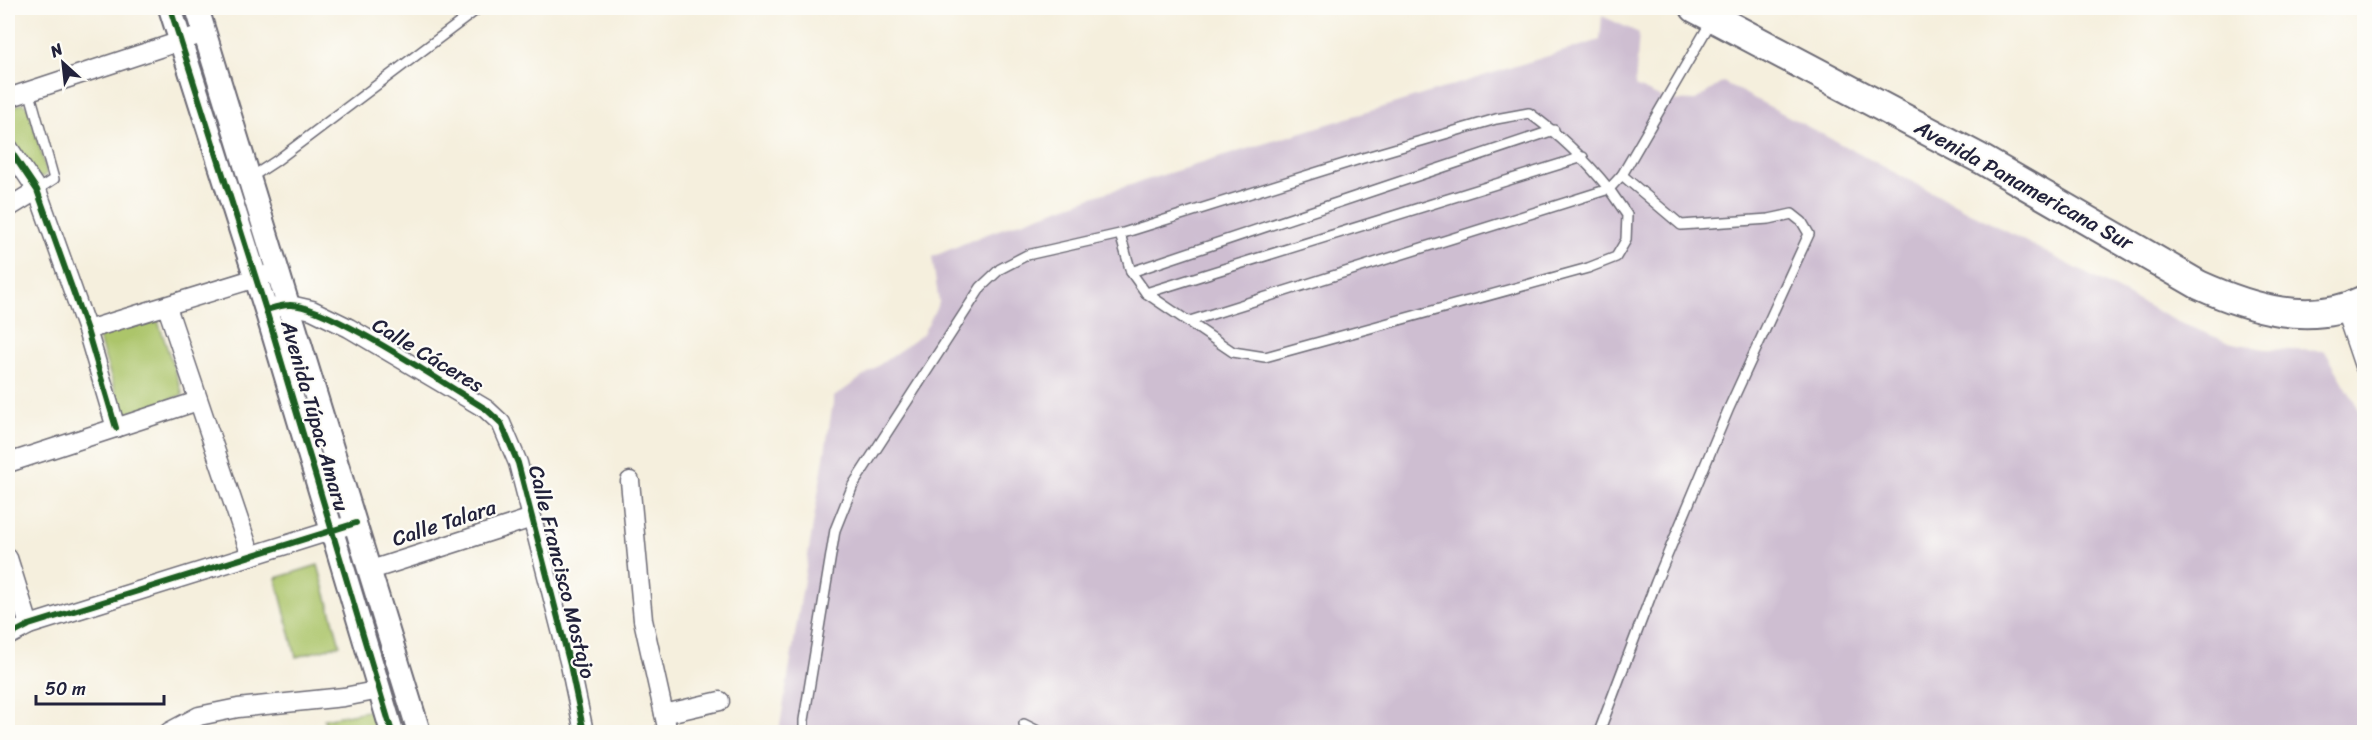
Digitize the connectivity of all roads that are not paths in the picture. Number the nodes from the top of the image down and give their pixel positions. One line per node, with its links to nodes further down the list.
1 (170, 8): 6 (street, Avenida Túpac Amaru)
2 (197, 8): 5 (street, Avenida Túpac Amaru)
3 (479, 8): 13 (lane)
4 (1704, 13): 12 (lane); 23 (main road, Avenida Panamericana Sur)
5 (205, 33): 6 (street); 13 (street, Avenida Túpac Amaru)
6 (180, 40): 7 (street); 20 (street, Avenida Túpac Amaru)
7 (29, 90): 8 (street); 15 (lane)
8 (8, 98)
9 (1554, 130): 11 (lane); 17 (lane); 19 (lane)
10 (8, 147): 15 (street)
11 (1583, 157): 14 (lane); 21 (lane)
12 (1622, 175): 14 (lane); 53 (lane)
13 (250, 177): 18 (street, Avenida Túpac Amaru)
14 (1609, 189): 26 (lane); 26 (lane)
15 (37, 190): 16 (street); 27 (street)
16 (8, 208)
17 (1120, 234): 19 (lane); 51 (lane)
18 (279, 270): 20 (street); 22 (street, Avenida Túpac Amaru)
19 (1131, 272): 21 (lane)
20 (254, 278): 24 (street); 25 (street, Avenida Túpac Amaru)
21 (1146, 293): 26 (lane)
22 (290, 305): 25 (street, Calle Cáceres); 30 (street, Calle Cáceres); 35 (street, Avenida Túpac Amaru)
23 (2355, 305): 28 (street)
24 (166, 307): 27 (street); 29 (street)
25 (266, 310): 36 (street, Avenida Túpac Amaru)
26 (1190, 321)
27 (87, 330): 31 (street)
28 (2364, 366)
29 (198, 401): 31 (street); 37 (street)
30 (501, 423): 34 (street, Calle Francisco Mostajo)
31 (116, 428): 32 (street)
32 (8, 463)
33 (630, 482): 44 (street)
34 (532, 518): 39 (street, Calle Talara); 49 (street, Calle Francisco Mostajo)
35 (356, 523): 36 (street); 39 (street, Avenida Túpac Amaru)
36 (331, 531): 37 (street); 42 (street, Avenida Túpac Amaru)
37 (251, 556): 40 (street)
38 (8, 558): 40 (street)
39 (371, 570): 48 (street, Avenida Túpac Amaru)
40 (29, 625): 41 (street)
41 (8, 636)
42 (380, 690): 46 (street); 47 (street, Avenida Túpac Amaru)
43 (720, 701): 44 (street)
44 (664, 714): 50 (street)
45 (1024, 724): 52 (lane)
46 (169, 732)
47 (392, 732)
48 (419, 732)
49 (584, 732)
50 (668, 732)
51 (804, 732)
52 (1040, 732)
53 (1599, 732)

